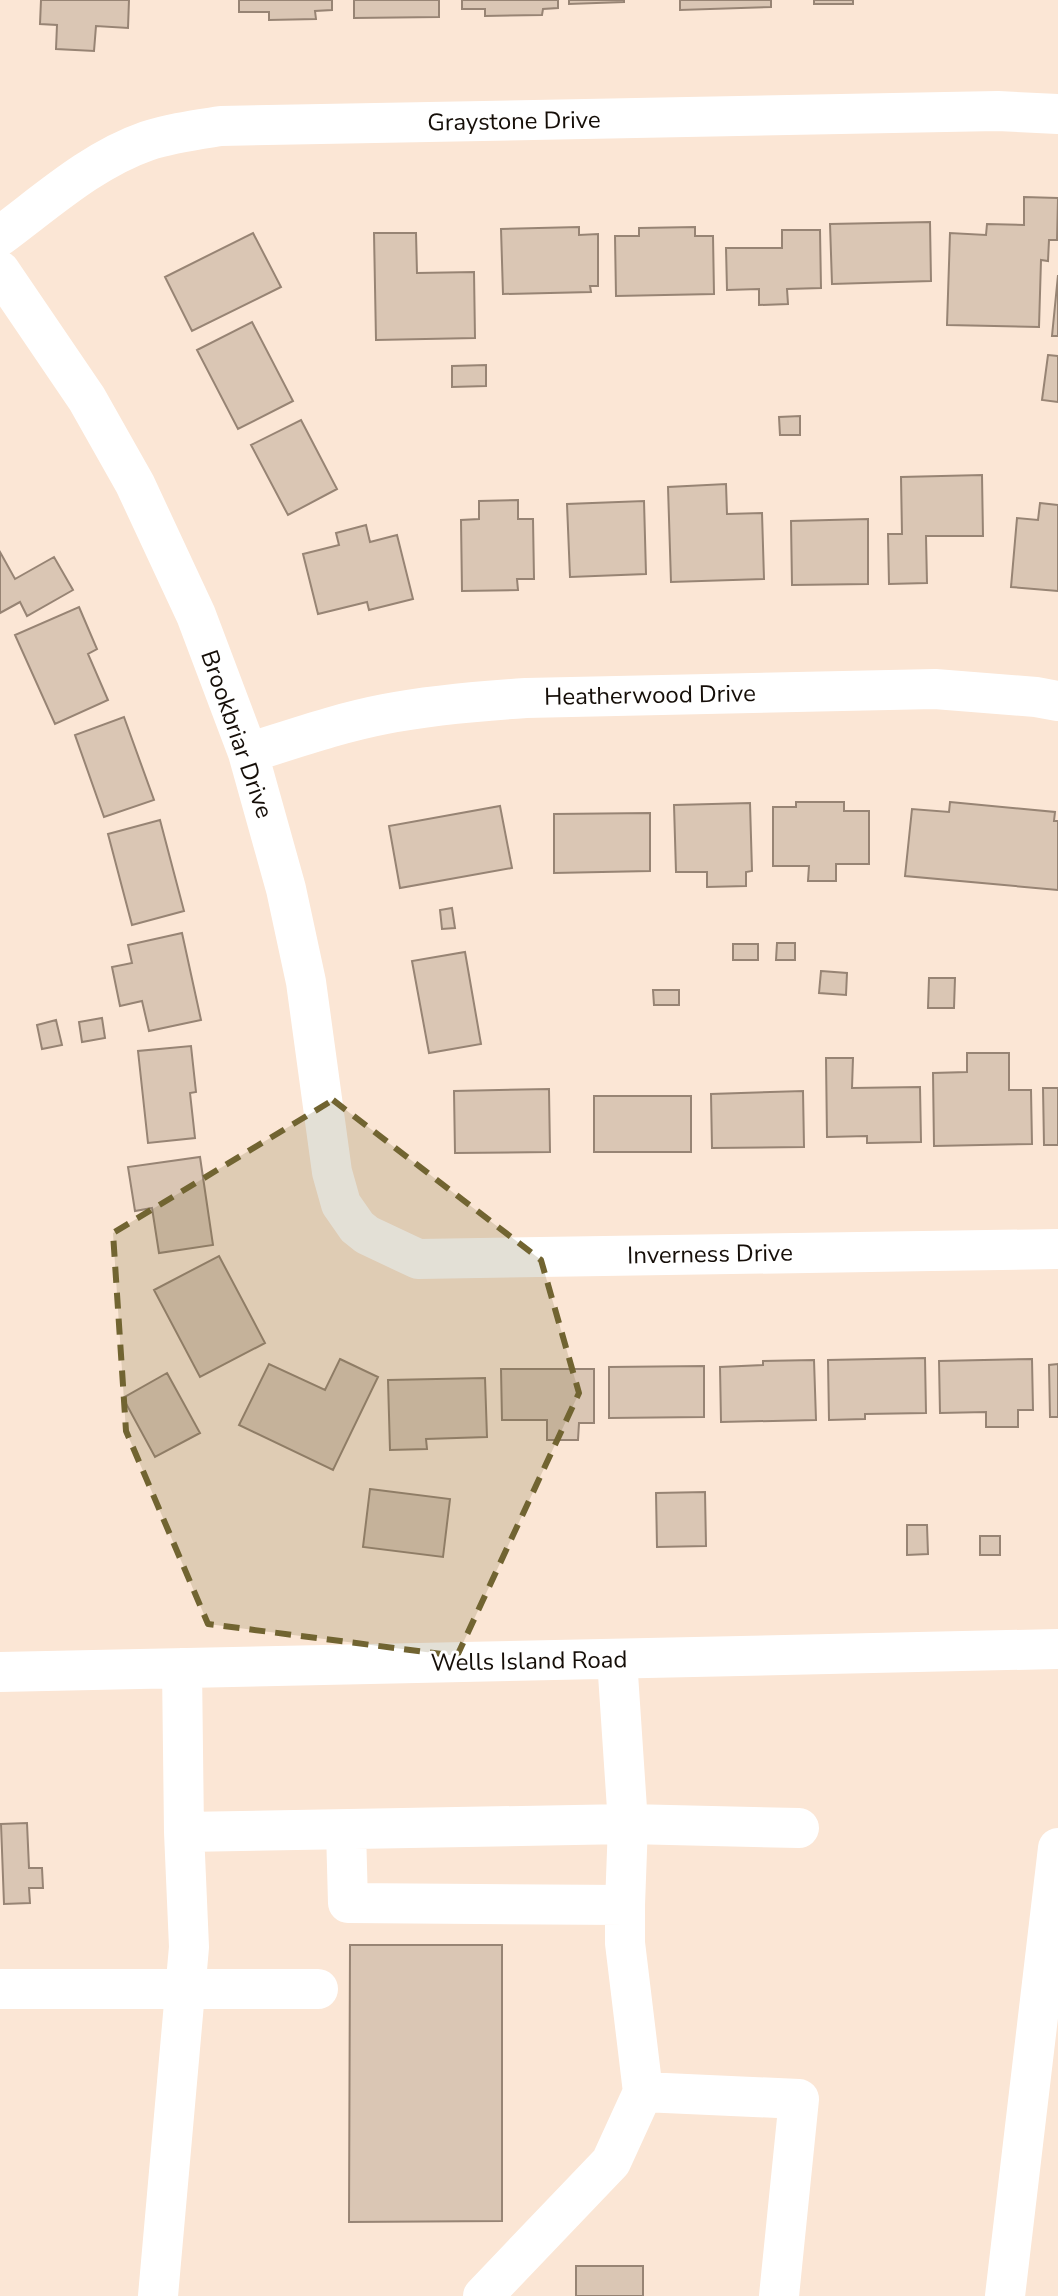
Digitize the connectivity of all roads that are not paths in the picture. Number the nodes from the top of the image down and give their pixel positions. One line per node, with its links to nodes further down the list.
1 (1058, 114): 2 (street, Graystone Drive)
2 (0, 236)
3 (0, 271): 5 (street, Brookbriar Drive)
4 (1058, 701): 5 (street, Heatherwood Drive)
5 (248, 753): 6 (street, Brookbriar Drive)
6 (367, 1235): 7 (street, Inverness Drive)
7 (1058, 1249)
8 (1058, 1649): 9 (street, Wells Island Road)
9 (617, 1659): 10 (street, Wells Island Road); 12 (street)
10 (182, 1668): 11 (street, Wells Island Road); 15 (street)
11 (0, 1672)
12 (628, 1824): 13 (street); 14 (street); 17 (street)
13 (799, 1828)
14 (346, 1830): 15 (street); 17 (street)
15 (184, 1832): 19 (street)
16 (1058, 1848): 25 (street)
17 (625, 1905): 21 (street)
18 (0, 1989): 19 (street)
19 (184, 1989): 20 (street); 22 (street)
20 (318, 1989)
21 (643, 2092): 23 (street); 24 (street)
22 (158, 2296)
23 (483, 2296)
24 (779, 2296)
25 (1005, 2296)

